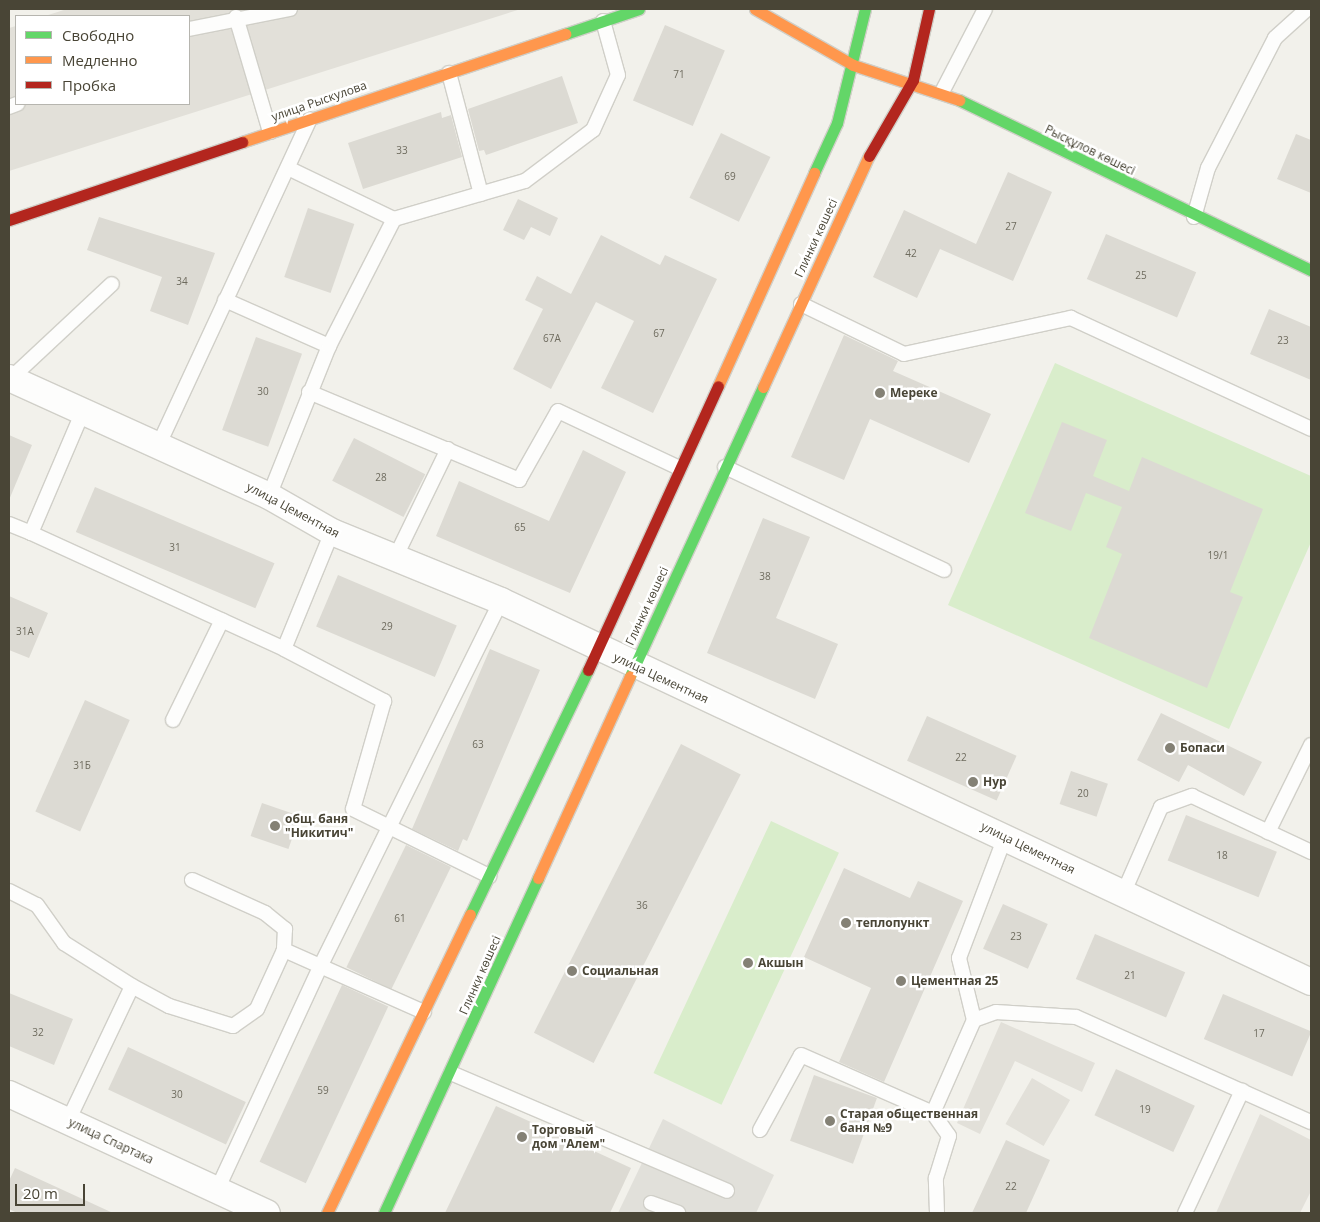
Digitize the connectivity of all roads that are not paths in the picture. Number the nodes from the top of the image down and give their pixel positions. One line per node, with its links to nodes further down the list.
1 (290, 9): 8 (lane)
2 (639, 9): 9 (main road, улица Рыскулова)
3 (756, 9): 11 (main road)
4 (865, 9): 11 (main road)
5 (929, 9): 13 (main road, Глинки көшесі)
6 (985, 9): 14 (lane)
7 (1306, 9): 19 (lane)
8 (236, 17): 10 (lane); 16 (lane)
9 (603, 21): 12 (main road, улица Рыскулова); 18 (lane)
10 (190, 29)
11 (853, 65): 13 (main road, Рысқұлов көшесі); 34 (main road)
12 (449, 73): 15 (main road, улица Рыскулова); 18 (lane)
13 (913, 80): 14 (main road, Рысқұлов көшесі); 25 (main road, Глинки көшесі)
14 (942, 92): 19 (main road, Рысқұлов көшесі)
15 (311, 119): 16 (main road, улица Рыскулова); 17 (lane)
16 (270, 132): 21 (main road, улица Рыскулова)
17 (288, 168): 20 (lane); 24 (lane)
18 (481, 194): 20 (lane)
19 (1194, 217): 22 (main road, Рысқұлов көшесі)
20 (394, 219): 26 (lane)
21 (9, 220)
22 (1311, 270)
23 (112, 284): 27 (lane)
24 (225, 300): 26 (lane); 31 (lane)
25 (801, 304): 30 (lane); 33 (main road, Глинки көшесі)
26 (329, 346): 28 (lane)
27 (9, 379): 29 (street, улица Цементная)
28 (309, 392): 32 (lane); 35 (lane)
29 (83, 411): 31 (street, улица Цементная); 38 (lane)
30 (1311, 429)
31 (159, 444): 35 (street, улица Цементная)
32 (448, 449): 34 (lane); 39 (lane)
33 (725, 467): 40 (lane); 45 (main road, Глинки көшесі)
34 (677, 468): 44 (main road)
35 (269, 496): 37 (street, улица Цементная)
36 (9, 524): 38 (lane)
37 (332, 532): 39 (street, улица Цементная); 43 (lane)
38 (31, 533): 42 (lane)
39 (396, 556): 41 (street, улица Цементная)
40 (944, 570)
41 (501, 601): 44 (street, улица Цементная); 48 (lane)
42 (222, 620): 43 (lane); 46 (lane)
43 (284, 649): 48 (lane)
44 (598, 649): 45 (street, улица Цементная); 52 (main road)
45 (634, 665): 50 (street, улица Цементная); 62 (main road, Глинки көшесі)
46 (173, 720)
47 (1311, 745): 49 (lane)
48 (388, 826): 52 (lane); 57 (lane)
49 (1268, 832): 51 (lane); 55 (lane)
50 (1005, 837): 55 (street, улица Цементная); 61 (lane)
51 (1311, 852)
52 (489, 876): 60 (main road)
53 (192, 880): 56 (lane)
54 (9, 891): 59 (lane)
55 (1123, 894): 58 (street, улица Цементная)
56 (284, 950): 57 (lane); 59 (lane)
57 (321, 965): 60 (lane); 69 (lane)
58 (1311, 982)
59 (132, 986): 66 (lane)
60 (424, 1012): 73 (main road)
61 (974, 1020): 63 (lane); 65 (lane)
62 (451, 1073): 70 (lane); 74 (main road, Глинки көшесі)
63 (1242, 1091): 67 (lane); 77 (lane)
64 (9, 1094): 66 (street, улица Спартака)
65 (933, 1113): 68 (lane); 76 (lane)
66 (68, 1121): 69 (street, улица Спартака)
67 (1311, 1122)
68 (760, 1130)
69 (216, 1190): 72 (street, улица Спартака)
70 (726, 1191)
71 (651, 1202): 75 (lane)
72 (267, 1213)
73 (327, 1213)
74 (384, 1213)
75 (678, 1213)
76 (937, 1213)
77 (1185, 1213)

